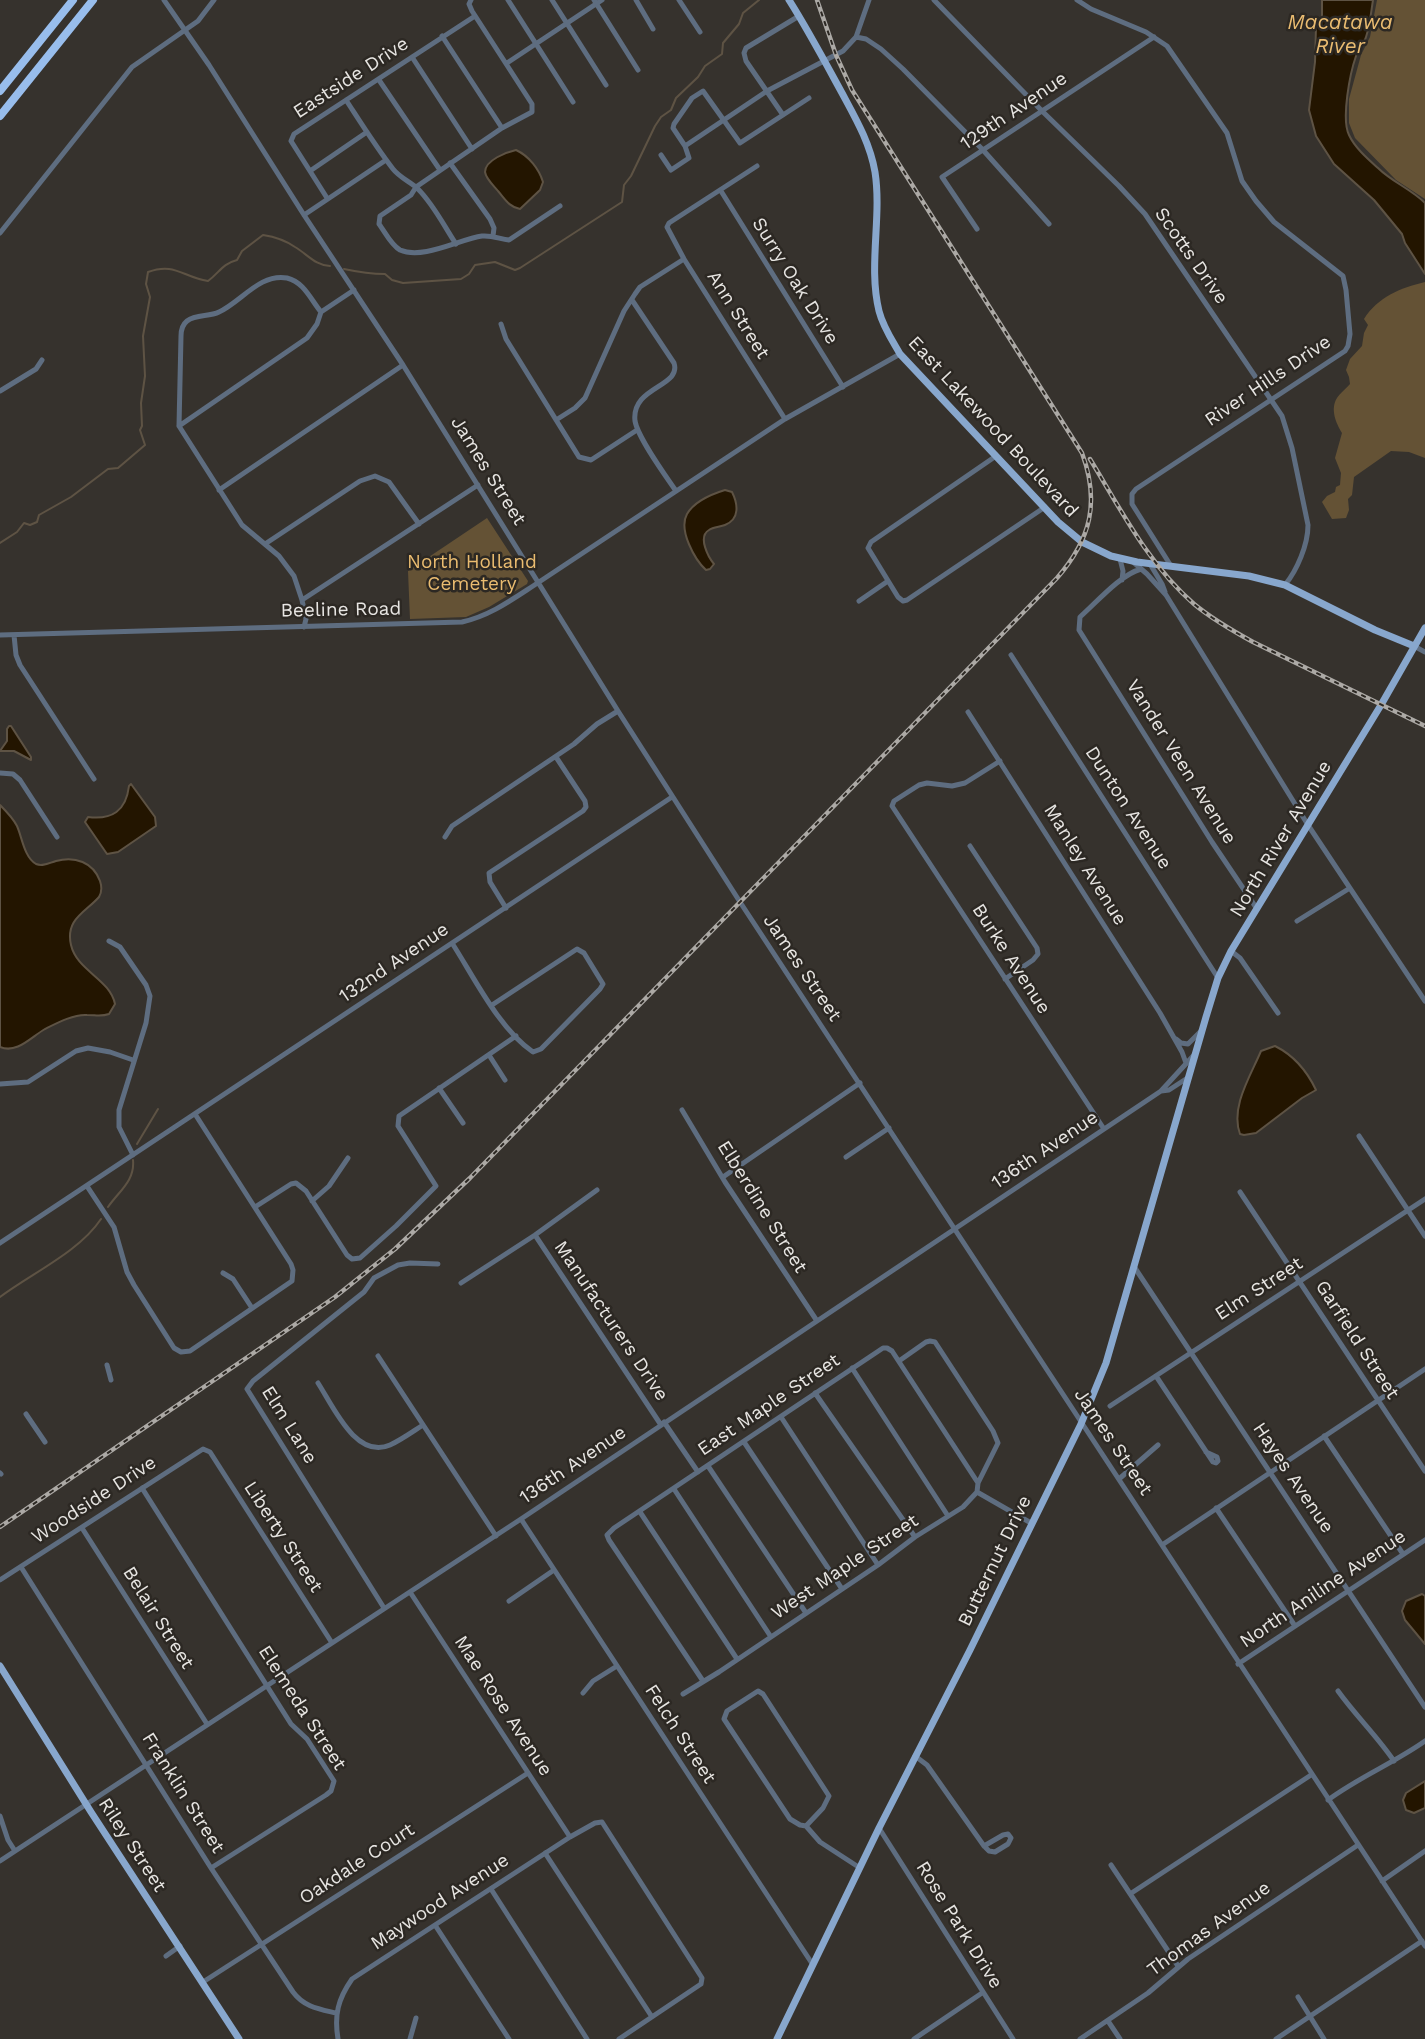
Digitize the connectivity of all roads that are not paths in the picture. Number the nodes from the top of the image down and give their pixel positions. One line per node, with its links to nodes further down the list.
1 (73, 0): 25 (highway)
2 (93, 0): 27 (highway)
3 (164, 0): 20 (street, James Street)
4 (214, 0): 20 (street)
5 (471, 0): 16 (street)
6 (508, 0): 26 (street)
7 (552, 0): 18 (street)
8 (603, 0): 15 (street)
9 (636, 0): 19 (street)
10 (679, 0): 21 (street)
11 (789, 0): 17 (main road, East Lakewood Boulevard)
12 (869, 0): 23 (street)
13 (934, 0): 39 (street, Scotts Drive)
14 (1077, 0): 24 (street, River Hills Drive)
15 (595, 2): 18 (street); 31 (street)
16 (475, 16): 22 (street, Eastside Drive); 30 (street)
17 (800, 16): 29 (main road, East Lakewood Boulevard); 35 (street)
18 (567, 23): 26 (street); 33 (street)
19 (653, 29)
20 (184, 31): 58 (street, James Street); 61 (street)
21 (700, 32)
22 (442, 36): 28 (street, Eastside Drive); 43 (street)
23 (856, 37): 29 (street); 47 (street)
24 (1154, 37): 39 (street, 129th Avenue); 74 (street, River Hills Drive)
25 (42, 38): 27 (highway); 34 (highway)
26 (537, 44): 30 (street); 38 (street)
27 (51, 53): 41 (highway)
28 (412, 57): 32 (street, Eastside Drive); 46 (street)
29 (825, 60): 35 (street); 69 (main road, East Lakewood Boulevard)
30 (508, 63): 43 (street)
31 (638, 70)
32 (379, 80): 37 (street, Eastside Drive); 52 (street)
33 (606, 85)
34 (0, 91)
35 (767, 91): 40 (street); 42 (street)
36 (808, 98): 40 (street)
37 (346, 100): 44 (street); 53 (street, Eastside Drive)
38 (573, 102)
39 (1042, 111): 47 (street, 129th Avenue); 74 (street, Scotts Drive)
40 (783, 115): 42 (street)
41 (0, 116)
42 (723, 119): 45 (street); 45 (street)
43 (502, 128): 46 (street)
44 (367, 132): 49 (street); 53 (street)
45 (685, 146): 48 (street)
46 (472, 149): 50 (street)
47 (983, 150): 59 (street); 60 (street, 129th Avenue)
48 (662, 155)
49 (386, 160): 54 (street); 56 (street)
50 (450, 163): 52 (street); 62 (street)
51 (757, 166): 55 (street)
52 (440, 170): 54 (street)
53 (310, 171): 56 (street, Eastside Drive)
54 (416, 187): 63 (street); 63 (street)
55 (721, 191): 64 (street, Ann Street); 72 (street, Surry Oak Drive)
56 (327, 198): 58 (street)
57 (560, 206): 62 (street)
58 (304, 215): 65 (street, James Street)
59 (1049, 224)
60 (977, 229)
61 (0, 233)
62 (493, 236): 63 (street)
63 (456, 244)
64 (684, 259): 66 (street); 75 (street, Ann Street)
65 (354, 290): 67 (street); 71 (street, James Street)
66 (632, 300): 76 (street); 78 (street)
67 (321, 313): 77 (street); 77 (street)
68 (500, 324): 76 (street)
69 (900, 354): 72 (street, Beeline Road); 79 (main road, East Lakewood Boulevard)
70 (42, 360): 73 (street)
71 (403, 365): 80 (street, James Street); 81 (street)
72 (843, 387): 75 (street, Beeline Road)
73 (0, 391)
74 (1270, 399): 89 (street, River Hills Drive); 93 (street, Scotts Drive)
75 (785, 419): 82 (street, Beeline Road)
76 (556, 420): 78 (street)
77 (179, 426): 81 (street)
78 (637, 430): 82 (street)
79 (996, 456): 83 (main road, East Lakewood Boulevard); 91 (street)
80 (478, 485): 84 (street); 92 (street, James Street)
81 (219, 490): 85 (street)
82 (676, 491): 92 (street, Beeline Road)
83 (1045, 507): 86 (main road, East Lakewood Boulevard); 91 (street)
84 (419, 524): 85 (street); 95 (street)
85 (265, 544): 95 (street)
86 (1120, 559): 87 (main road, East Lakewood Boulevard); 90 (street)
87 (1137, 564): 88 (main road, East Lakewood Boulevard); 90 (street); 94 (street)
88 (1150, 564): 89 (main road, East Lakewood Boulevard); 94 (street)
89 (1171, 566): 93 (main road, East Lakewood Boulevard)
90 (1122, 580): 117 (street, Vander Veen Avenue)
91 (888, 581): 96 (street)
92 (538, 582): 97 (street, Beeline Road); 104 (street, James Street)
93 (1285, 585): 101 (main road, East Lakewood Boulevard)
94 (1166, 595): 111 (street)
95 (302, 600): 97 (street)
96 (859, 601)
97 (304, 627): 100 (street, Beeline Road)
98 (1425, 628): 101 (main road, North River Avenue)
99 (0, 635): 100 (street, Beeline Road)
100 (14, 635): 109 (street)
101 (1414, 646): 102 (street); 111 (main road, North River Avenue)
102 (1425, 652)
103 (1011, 655): 122 (street, Dunton Avenue)
104 (618, 711): 106 (street); 110 (street, James Street)
105 (968, 712): 107 (street, Manley Avenue)
106 (556, 757): 113 (street); 116 (street)
107 (1000, 761): 123 (street, Burke Avenue); 129 (street, Manley Avenue)
108 (0, 773): 112 (street)
109 (94, 779)
110 (672, 797): 116 (street, 132nd Avenue); 136 (street, James Street)
111 (1308, 825): 115 (street); 117 (main road, North River Avenue)
112 (57, 837)
113 (445, 837)
114 (971, 846): 123 (street)
115 (1350, 887): 118 (street); 124 (street)
116 (506, 908): 120 (street, 132nd Avenue)
117 (1257, 909): 121 (main road, North River Avenue)
118 (1297, 921)
119 (109, 941): 132 (street)
120 (452, 943): 125 (street); 141 (street, 132nd Avenue)
121 (1231, 951): 122 (main road, North River Avenue); 126 (street)
122 (1218, 978): 127 (main road, North River Avenue)
123 (1004, 979): 144 (street, Burke Avenue)
124 (1425, 1001)
125 (492, 1005): 128 (street); 128 (street)
126 (1278, 1013)
127 (1203, 1029): 129 (street); 130 (main road, North River Avenue)
128 (516, 1036): 131 (street)
129 (1174, 1036): 133 (street, Manley Avenue)
130 (1196, 1054): 133 (street, 136th Avenue); 134 (main road, North River Avenue)
131 (489, 1055): 135 (street); 138 (street)
132 (133, 1060): 137 (street); 146 (street)
133 (1186, 1063): 139 (street, 136th Avenue)
134 (1189, 1077): 139 (street, 136th Avenue); 162 (main road, Butternut Drive)
135 (505, 1080)
136 (860, 1083): 143 (street, James Street); 149 (street)
137 (0, 1084)
138 (439, 1088): 142 (street); 154 (street)
139 (1161, 1091): 144 (street, 136th Avenue)
140 (682, 1110): 149 (street, Elberdine Street)
141 (195, 1114): 146 (street, 132nd Avenue); 155 (street)
142 (463, 1123)
143 (889, 1128): 147 (street); 157 (street, James Street)
144 (1104, 1129): 157 (street, 136th Avenue)
145 (1359, 1136): 156 (street)
146 (133, 1155): 150 (street, 132nd Avenue)
147 (846, 1157)
148 (348, 1158): 154 (street)
149 (723, 1177): 167 (street, Elberdine Street)
150 (87, 1186): 160 (street, 132nd Avenue); 166 (street)
151 (597, 1190): 158 (street)
152 (1240, 1192): 164 (street, Garfield Street)
153 (1425, 1199): 156 (street, Elm Street)
154 (312, 1201): 155 (street)
155 (255, 1207): 166 (street)
156 (1408, 1210): 159 (street); 164 (street, Elm Street)
157 (955, 1229): 167 (street, 136th Avenue); 183 (street, James Street)
158 (535, 1235): 165 (street); 182 (street, Manufacturers Drive)
159 (1425, 1236)
160 (0, 1243)
161 (438, 1264): 219 (street, Elm Lane)
162 (1135, 1268): 168 (street, Hayes Avenue); 183 (main road, Butternut Drive)
163 (223, 1273): 166 (street)
164 (1300, 1281): 168 (street, Elm Street); 178 (street, Garfield Street)
165 (461, 1283)
166 (252, 1308)
167 (817, 1321): 182 (street, 136th Avenue)
168 (1191, 1353): 174 (street, Elm Street); 194 (street, Hayes Avenue)
169 (378, 1356): 184 (street)
170 (899, 1361): 172 (street, East Maple Street); 196 (street); 196 (street)
171 (107, 1365): 175 (street)
172 (852, 1368): 177 (street, East Maple Street); 202 (street)
173 (1425, 1369): 178 (street)
174 (1156, 1376): 179 (street, Elm Street); 190 (street)
175 (111, 1380)
176 (318, 1383): 184 (street)
177 (816, 1393): 181 (street, East Maple Street); 207 (street)
178 (1377, 1399): 185 (street); 192 (street, Garfield Street)
179 (1110, 1406)
180 (26, 1414): 186 (street)
181 (780, 1417): 187 (street, East Maple Street); 211 (street)
182 (663, 1424): 193 (street, Manufacturers Drive); 203 (street, 136th Avenue)
183 (1081, 1424): 195 (street, James Street); 204 (main road, Butternut Drive)
184 (423, 1425): 206 (street)
185 (1324, 1436): 194 (street); 210 (street)
186 (45, 1442)
187 (744, 1442): 191 (street, East Maple Street); 215 (street)
188 (1157, 1444): 195 (street)
189 (205, 1449): 197 (street, Woodside Drive); 223 (street, Liberty Street)
190 (1206, 1452)
191 (708, 1466): 193 (street, East Maple Street); 220 (street)
192 (1425, 1471)
193 (698, 1472): 198 (street, East Maple Street)
194 (1270, 1472): 200 (street); 216 (street, Hayes Avenue)
195 (1119, 1479): 209 (street, James Street)
196 (978, 1483): 199 (street)
197 (142, 1488): 205 (street, Woodside Drive); 229 (street, Elemeda Street)
198 (674, 1489): 201 (street, East Maple Street); 222 (street)
199 (977, 1492): 202 (street, West Maple Street); 204 (street)
200 (1216, 1508): 209 (street); 221 (street)
201 (640, 1512): 224 (street); 228 (street, East Maple Street)
202 (948, 1516): 207 (street, West Maple Street)
203 (521, 1519): 206 (street, 136th Avenue); 213 (street, Felch Street)
204 (1031, 1523): 236 (main road, Butternut Drive)
205 (82, 1528): 212 (street, Woodside Drive); 234 (street, Belair Street)
206 (496, 1536): 217 (street, 136th Avenue)
207 (915, 1537): 211 (street, West Maple Street)
208 (1425, 1540): 210 (street, North Aniline Avenue)
209 (1162, 1545): 225 (street, James Street)
210 (1402, 1554): 216 (street, North Aniline Avenue)
211 (878, 1565): 215 (street, West Maple Street)
212 (22, 1567): 214 (street, Woodside Drive); 238 (street, Franklin Street)
213 (554, 1570): 218 (street); 227 (street, Felch Street)
214 (0, 1580)
215 (842, 1589): 220 (street, West Maple Street)
216 (1348, 1590): 221 (street, North Aniline Avenue); 233 (street, Hayes Avenue)
217 (410, 1592): 219 (street, 136th Avenue); 239 (street, Mae Rose Avenue)
218 (509, 1601)
219 (384, 1608): 223 (street, 136th Avenue)
220 (806, 1613): 222 (street, West Maple Street)
221 (1295, 1626): 225 (street, North Aniline Avenue)
222 (771, 1637): 224 (street, West Maple Street)
223 (332, 1643): 229 (street, 136th Avenue)
224 (737, 1659): 228 (street, West Maple Street)
225 (1238, 1664): 240 (street, James Street)
226 (0, 1666): 242 (main road, Riley Street)
227 (617, 1666): 231 (street); 264 (street, Felch Street)
228 (703, 1681): 232 (street, West Maple Street)
229 (267, 1684): 234 (street, 136th Avenue); 254 (street, Elemeda Street)
230 (1338, 1691): 237 (street)
231 (583, 1693)
232 (683, 1694)
233 (1425, 1707)
234 (207, 1724): 238 (street, 136th Avenue)
235 (1424, 1742): 237 (street)
236 (915, 1756): 245 (main road, Butternut Drive); 248 (street)
237 (1394, 1761): 241 (street)
238 (146, 1764): 242 (street, 136th Avenue); 254 (street, Franklin Street)
239 (528, 1773): 246 (street, Mae Rose Avenue); 260 (street, Oakdale Court)
240 (1311, 1775): 241 (street, James Street); 258 (street)
241 (1328, 1800): 247 (street, James Street)
242 (86, 1804): 249 (street, 136th Avenue); 262 (main road, Riley Street)
243 (0, 1816): 249 (street)
244 (806, 1826): 244 (street); 255 (street)
245 (879, 1828): 255 (main road, Butternut Drive); 267 (street, Rose Park Drive)
246 (570, 1837): 251 (street, Maywood Avenue); 271 (street, Maywood Avenue)
247 (1358, 1845): 256 (street, James Street); 265 (street, Thomas Avenue)
248 (984, 1846): 248 (street)
249 (15, 1851): 252 (street, 136th Avenue)
250 (1425, 1852): 256 (street)
251 (545, 1853): 257 (street, Maywood Avenue); 271 (street)
252 (0, 1861)
253 (1111, 1865): 258 (street)
254 (211, 1868): 260 (street, Franklin Street)
255 (860, 1868): 264 (main road, Butternut Drive)
256 (1382, 1881): 261 (street, James Street)
257 (491, 1889): 259 (street, Maywood Avenue); 278 (street)
258 (1130, 1895): 265 (street)
259 (435, 1925): 269 (street, Maywood Avenue); 277 (street)
260 (261, 1944): 266 (street, Oakdale Court); 269 (street, Franklin Street)
261 (1423, 1944): 270 (street)
262 (180, 1946): 263 (street); 266 (main road, Riley Street)
263 (166, 1956)
264 (813, 1965): 280 (main road, Butternut Drive)
265 (1178, 1966): 273 (street, Thomas Avenue)
266 (203, 1982): 274 (main road, Riley Street)
267 (982, 1993): 281 (street); 282 (street, Rose Park Drive)
268 (1298, 1997): 270 (street)
269 (336, 2013): 275 (street, Maywood Avenue)
270 (1311, 2016): 285 (street); 286 (street)
271 (652, 2017): 279 (street)
272 (415, 2018): 276 (street)
273 (1108, 2021): 283 (street, Thomas Avenue); 284 (street)
274 (239, 2039)
275 (338, 2039)
276 (410, 2039)
277 (509, 2039)
278 (587, 2039)
279 (619, 2039)
280 (778, 2039)
281 (914, 2039)
282 (1013, 2039)
283 (1080, 2039)
284 (1120, 2039)
285 (1276, 2039)
286 (1324, 2039)

